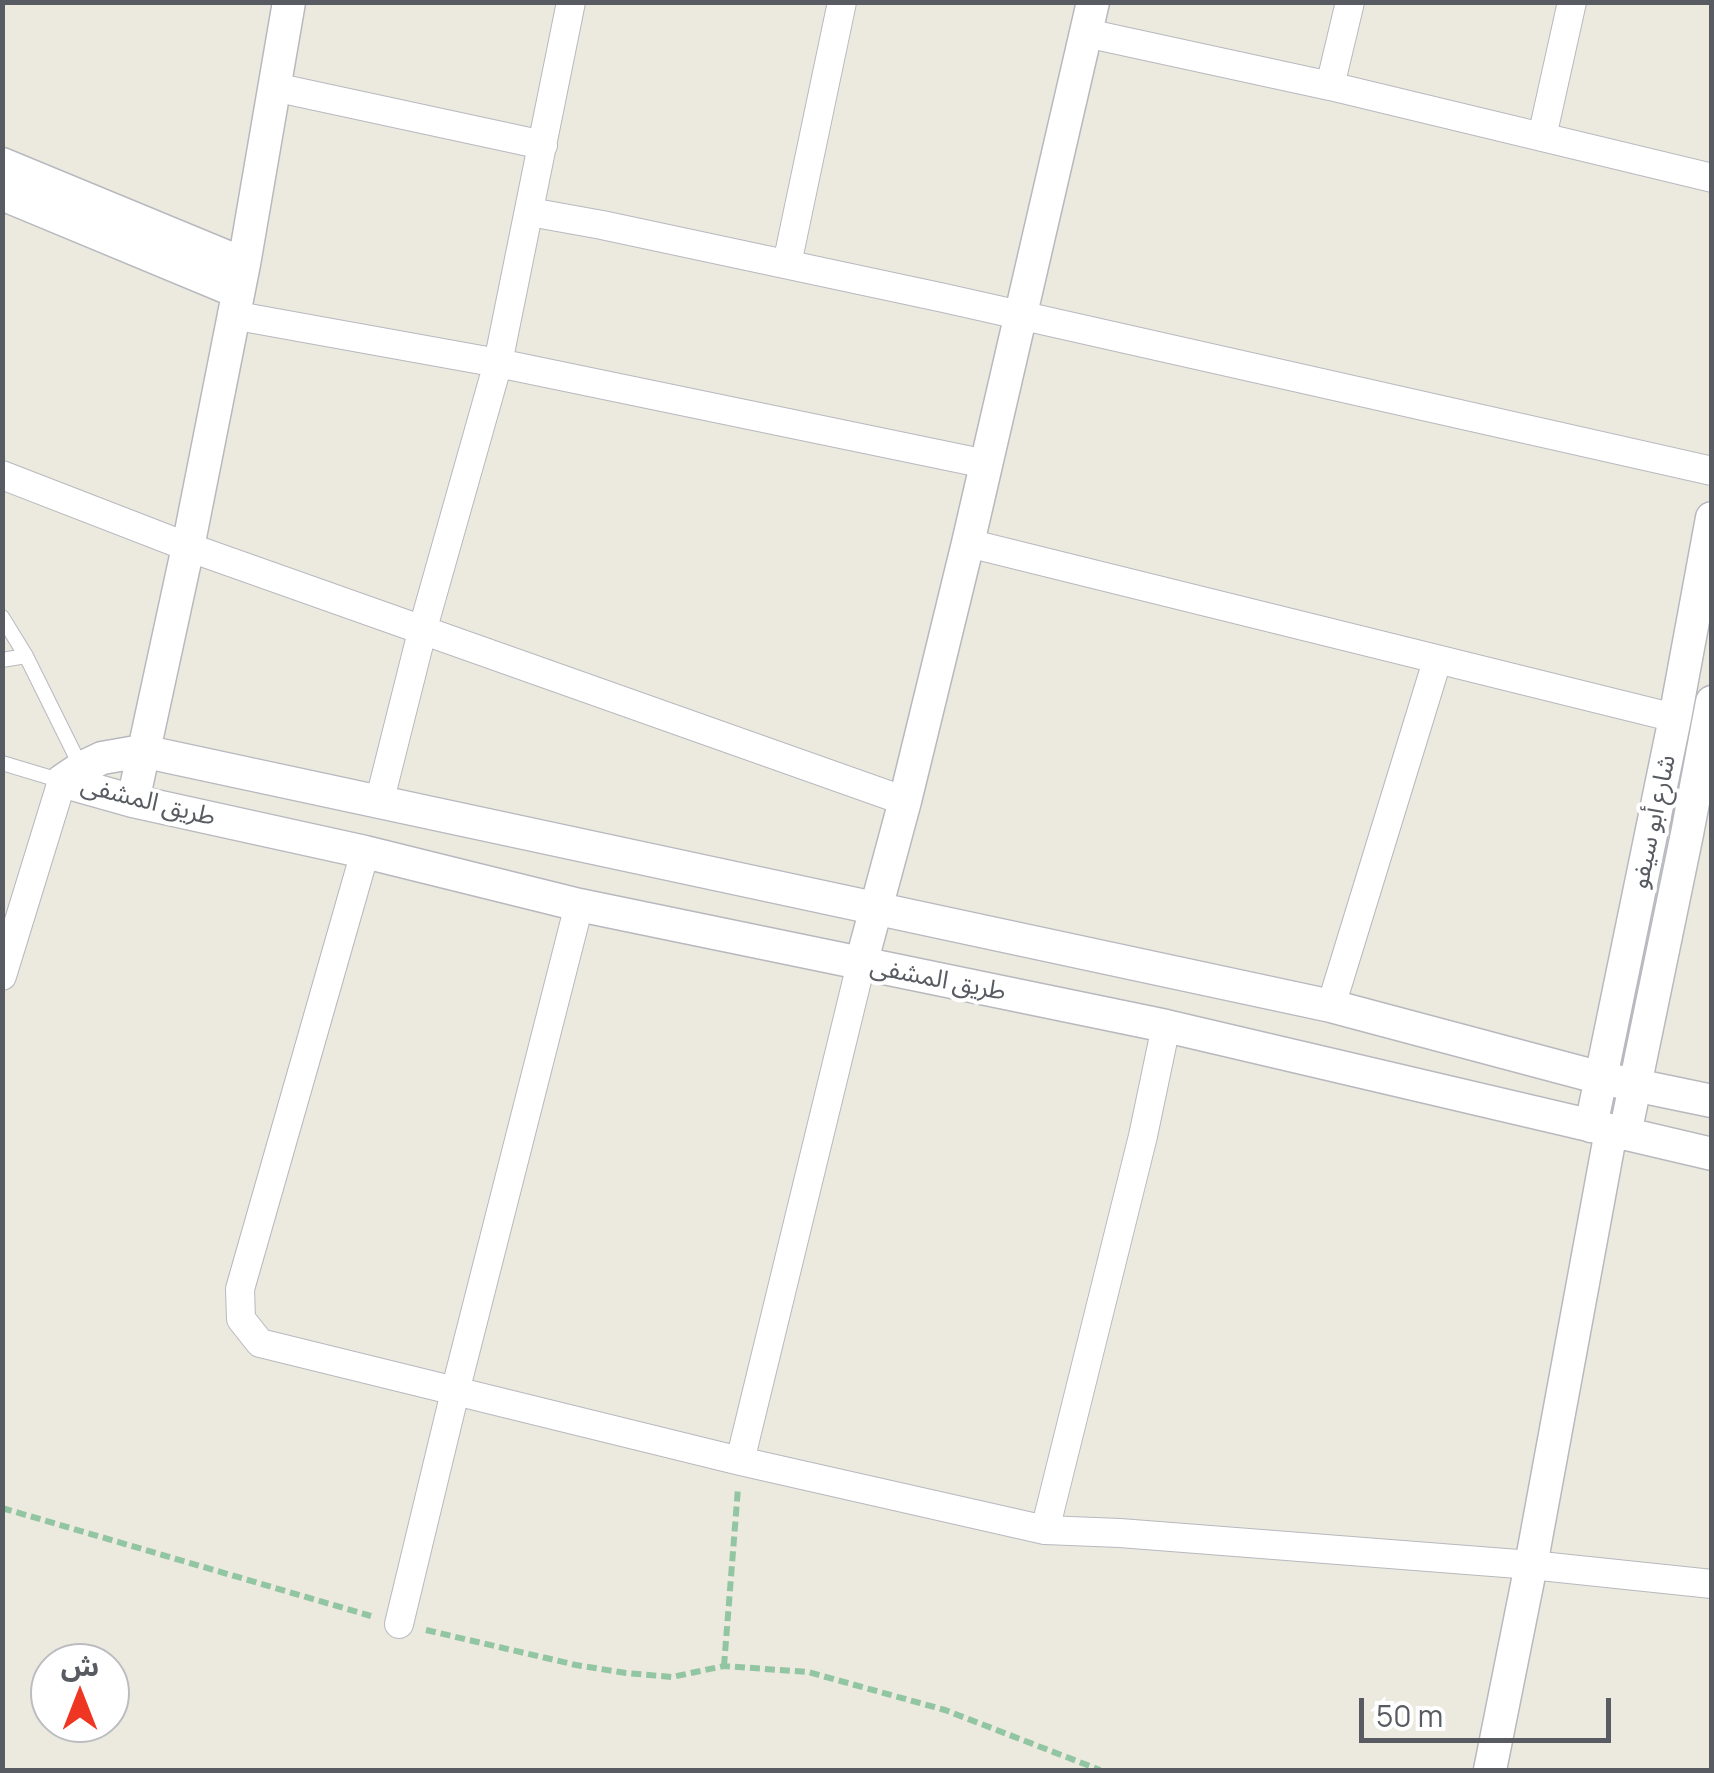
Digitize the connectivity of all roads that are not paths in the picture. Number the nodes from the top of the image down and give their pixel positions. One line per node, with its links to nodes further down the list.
1 (288, 2): 8 (street)
2 (571, 2): 10 (street)
3 (842, 2): 15 (street)
4 (1350, 2): 7 (street)
5 (1572, 2): 9 (street)
6 (1089, 18): 7 (street); 17 (street)
7 (1330, 86): 9 (street)
8 (274, 87): 10 (street); 16 (street)
9 (1542, 137): 12 (street)
10 (542, 145): 14 (street)
11 (2, 164): 16 (street)
12 (1712, 178)
13 (2, 194): 16 (street)
14 (530, 212): 15 (street); 18 (street)
15 (787, 264): 17 (street)
16 (238, 290): 18 (street); 24 (street)
17 (1021, 316): 19 (street); 20 (street)
18 (498, 362): 19 (street); 26 (street)
19 (986, 464): 23 (street)
20 (1712, 471)
21 (2, 475): 24 (street)
22 (1712, 518): 30 (street, شارع أبو سيفو)
23 (968, 544): 29 (street); 34 (street)
24 (188, 547): 26 (street); 31 (street)
25 (2, 617): 27 (lane)
26 (423, 628): 34 (street); 36 (street)
27 (26, 656): 28 (lane); 33 (lane)
28 (2, 660)
29 (1437, 661): 30 (street); 42 (street)
30 (1701, 719): 44 (street, شارع أبو سيفو); 45 (street, شارع أبو سيفو)
31 (142, 751): 33 (street, طريق المشفى); 35 (street); 36 (street, طريق المشفى)
32 (2, 763): 33 (lane)
33 (72, 775): 35 (street, طريق المشفى); 41 (street)
34 (905, 801): 39 (street)
35 (133, 802): 37 (street, طريق المشفى)
36 (378, 802): 39 (street, طريق المشفى)
37 (364, 852): 38 (street, طريق المشفى); 49 (street)
38 (579, 905): 40 (street, طريق المشفى); 49 (street)
39 (876, 910): 40 (street); 42 (street, طريق المشفى)
40 (862, 964): 43 (street, طريق المشفى); 50 (street)
41 (2, 976)
42 (1331, 1006): 44 (street, طريق المشفى)
43 (1166, 1026): 47 (street, طريق المشفى); 51 (street)
44 (1602, 1078): 45 (street, طريق المشفى); 47 (street, شارع أبو سيفو)
45 (1635, 1085): 46 (street, طريق المشفى); 47 (street, شارع أبو سيفو)
46 (1712, 1102)
47 (1609, 1130): 48 (street, طريق المشفى); 52 (street)
48 (1712, 1154)
49 (455, 1392): 50 (street); 54 (street)
50 (740, 1461): 51 (street)
51 (1044, 1530): 52 (street)
52 (1531, 1565): 53 (street); 55 (street)
53 (1712, 1584)
54 (398, 1624)
55 (1490, 1770)

